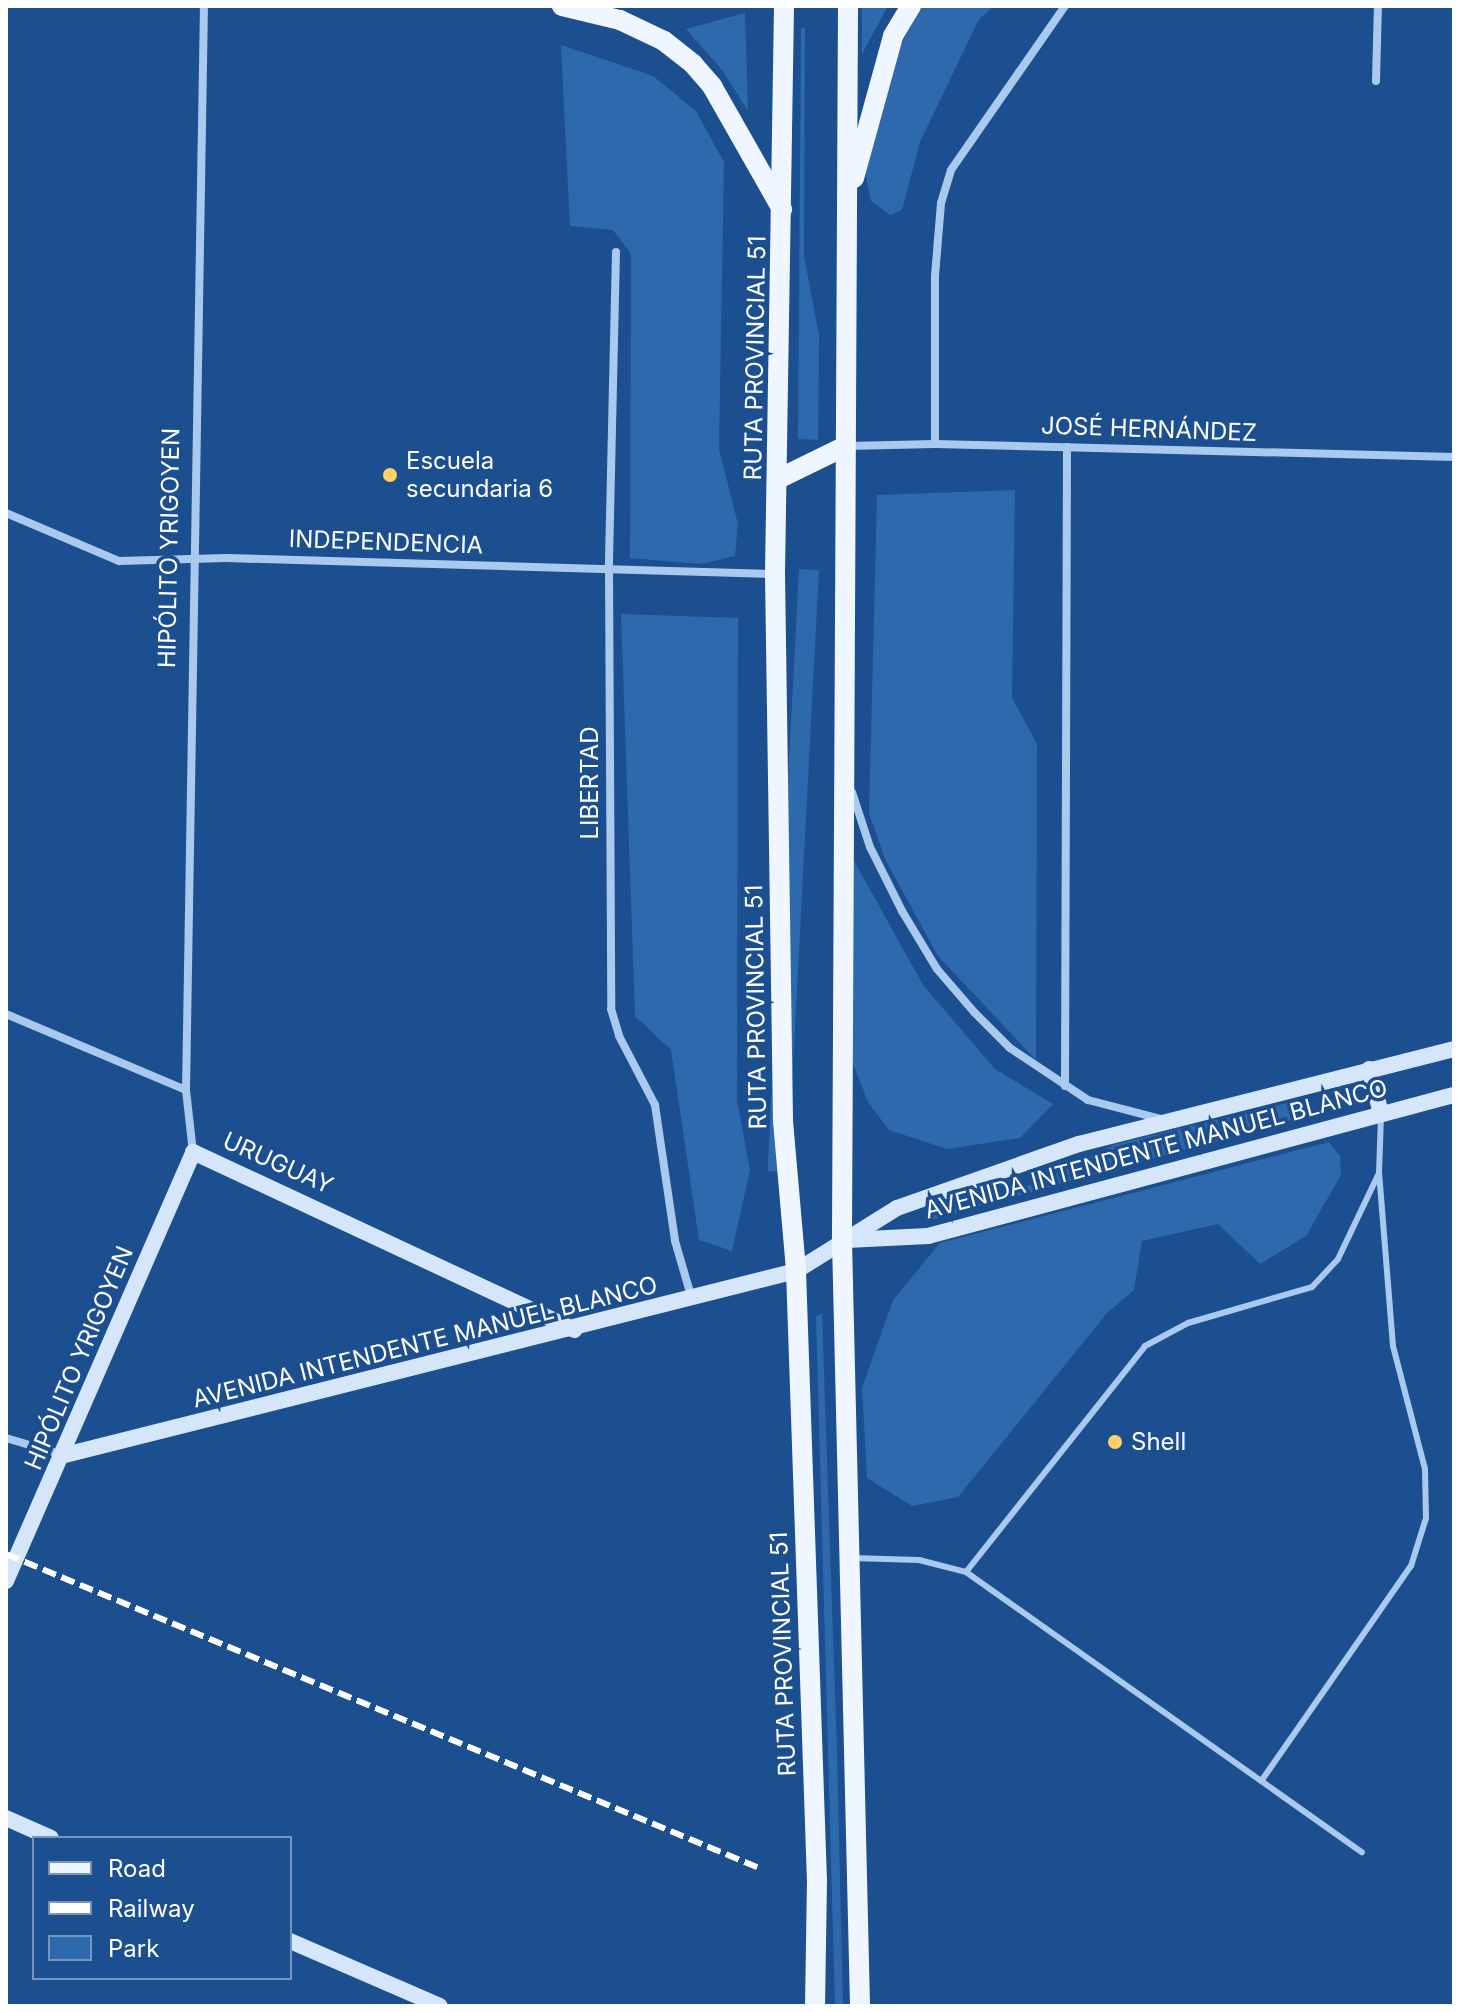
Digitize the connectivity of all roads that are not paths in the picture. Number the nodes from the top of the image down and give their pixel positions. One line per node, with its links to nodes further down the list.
1 (204, 6): 18 (street, HIPÓLITO YRIGOYEN)
2 (562, 6): 10 (main road)
3 (784, 6): 10 (main road, RUTA PROVINCIAL 51)
4 (848, 6): 9 (main road)
5 (911, 6): 9 (main road)
6 (1065, 6): 12 (street)
7 (1378, 6): 8 (street)
8 (1376, 81)
9 (846, 205): 13 (main road)
10 (784, 212): 16 (main road, RUTA PROVINCIAL 51)
11 (616, 252): 19 (street, LIBERTAD)
12 (935, 444): 13 (street, JOSÉ HERNÁNDEZ); 14 (street, JOSÉ HERNÁNDEZ)
13 (844, 447): 16 (main road); 21 (main road)
14 (1067, 447): 15 (street, JOSÉ HERNÁNDEZ); 25 (street)
15 (1454, 457)
16 (778, 479): 20 (main road, RUTA PROVINCIAL 51)
17 (6, 513): 18 (street, INDEPENDENCIA)
18 (192, 562): 19 (street, INDEPENDENCIA); 26 (street, HIPÓLITO YRIGOYEN)
19 (609, 568): 20 (street, INDEPENDENCIA); 34 (street, LIBERTAD)
20 (775, 574): 33 (main road, RUTA PROVINCIAL 51)
21 (843, 750): 25 (street); 32 (main road)
22 (6, 1014): 26 (street)
23 (1454, 1049): 24 (street, AVENIDA INTENDENTE MANUEL BLANCO)
24 (1369, 1069): 28 (street); 29 (street, AVENIDA INTENDENTE MANUEL BLANCO)
25 (1065, 1086): 29 (street)
26 (186, 1090): 30 (street, URUGUAY)
27 (1454, 1095): 28 (street, AVENIDA INTENDENTE MANUEL BLANCO)
28 (1381, 1113): 31 (lane); 32 (street, AVENIDA INTENDENTE MANUEL BLANCO)
29 (1166, 1119): 32 (street, AVENIDA INTENDENTE MANUEL BLANCO)
30 (193, 1152): 35 (street, URUGUAY); 37 (street, HIPÓLITO YRIGOYEN)
31 (1379, 1173): 39 (lane); 41 (lane)
32 (842, 1241): 33 (street, AVENIDA INTENDENTE MANUEL BLANCO); 38 (main road)
33 (796, 1271): 34 (street, AVENIDA INTENDENTE MANUEL BLANCO); 47 (main road, RUTA PROVINCIAL 51)
34 (693, 1300): 35 (street, AVENIDA INTENDENTE MANUEL BLANCO)
35 (575, 1330): 37 (street, AVENIDA INTENDENTE MANUEL BLANCO)
36 (6, 1438): 37 (street)
37 (65, 1455): 40 (street, HIPÓLITO YRIGOYEN)
38 (848, 1558): 39 (lane); 48 (main road)
39 (966, 1572): 41 (lane)
40 (6, 1581)
41 (1262, 1780): 44 (lane)
42 (6, 1818): 43 (street)
43 (46, 1836)
44 (1362, 1852)
45 (292, 1942): 46 (street)
46 (440, 2006)
47 (815, 2006)
48 (860, 2006)

